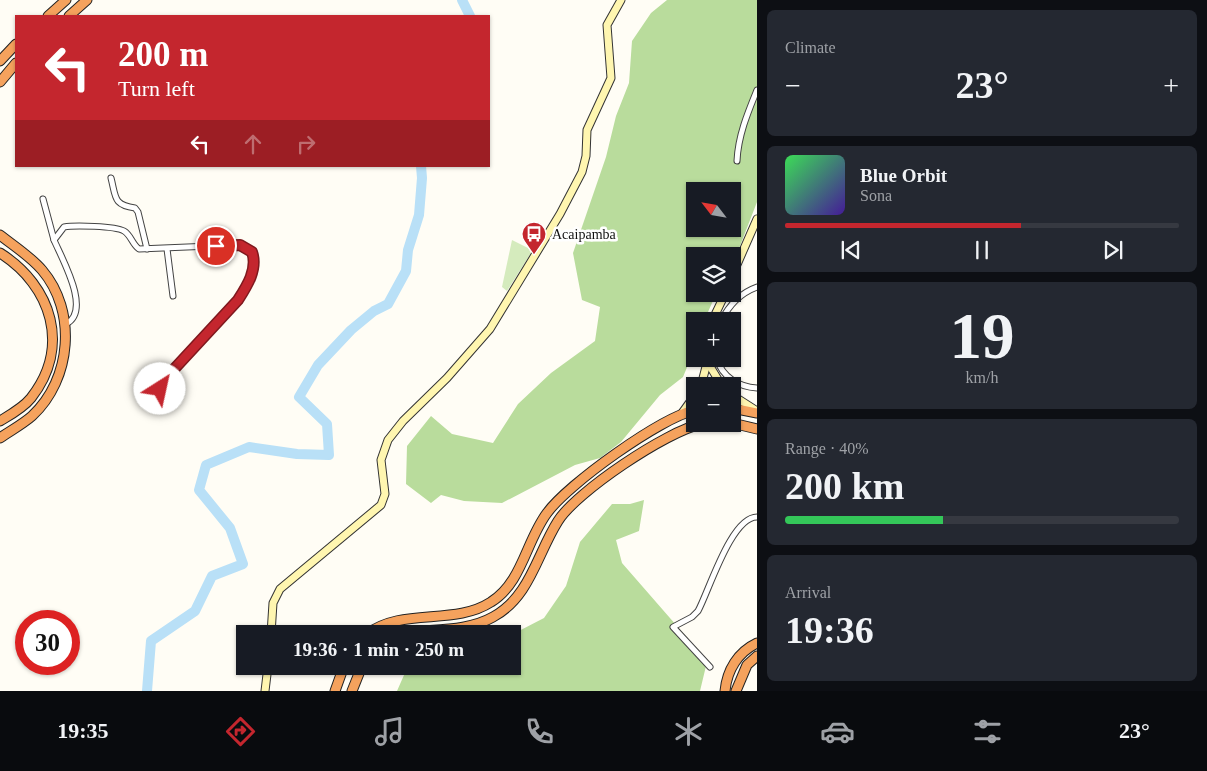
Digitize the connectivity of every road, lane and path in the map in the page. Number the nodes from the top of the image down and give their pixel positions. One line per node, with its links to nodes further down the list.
1 (66, 0): 4 (highway)
2 (88, 0): 5 (highway)
3 (621, 0): 40 (street)
4 (49, 15)
5 (70, 15)
6 (15, 45): 7 (highway)
7 (0, 60)
8 (15, 64): 9 (highway)
9 (0, 82)
10 (757, 90): 11 (street)
11 (737, 161)
12 (111, 178): 17 (street)
13 (43, 199): 16 (street)
14 (757, 219): 20 (street)
15 (0, 235): 24 (highway)
16 (54, 240): 17 (street); 24 (street)
17 (147, 249): 18 (street)
18 (167, 249): 22 (street); 27 (street)
19 (0, 253): 34 (highway)
20 (741, 255)
21 (757, 286): 23 (street)
22 (174, 296)
23 (727, 312)
24 (66, 324): 38 (highway)
25 (721, 367): 26 (street)
26 (757, 388)
27 (173, 397)
28 (741, 401): 32 (street)
29 (686, 407): 33 (street)
30 (741, 409): 32 (highway)
31 (686, 412): 33 (highway)
32 (757, 412)
33 (682, 413): 41 (highway)
34 (0, 421)
35 (741, 425): 37 (highway)
36 (686, 429): 42 (highway)
37 (757, 429)
38 (0, 438)
39 (757, 517): 45 (street)
40 (272, 625)
41 (380, 625)
42 (467, 625)
43 (757, 643): 52 (highway)
44 (757, 656): 53 (highway)
45 (710, 667)
46 (267, 675): 49 (street)
47 (341, 675): 50 (highway)
48 (358, 675): 51 (highway)
49 (265, 691)
50 (335, 691)
51 (352, 691)
52 (725, 691)
53 (736, 691)

